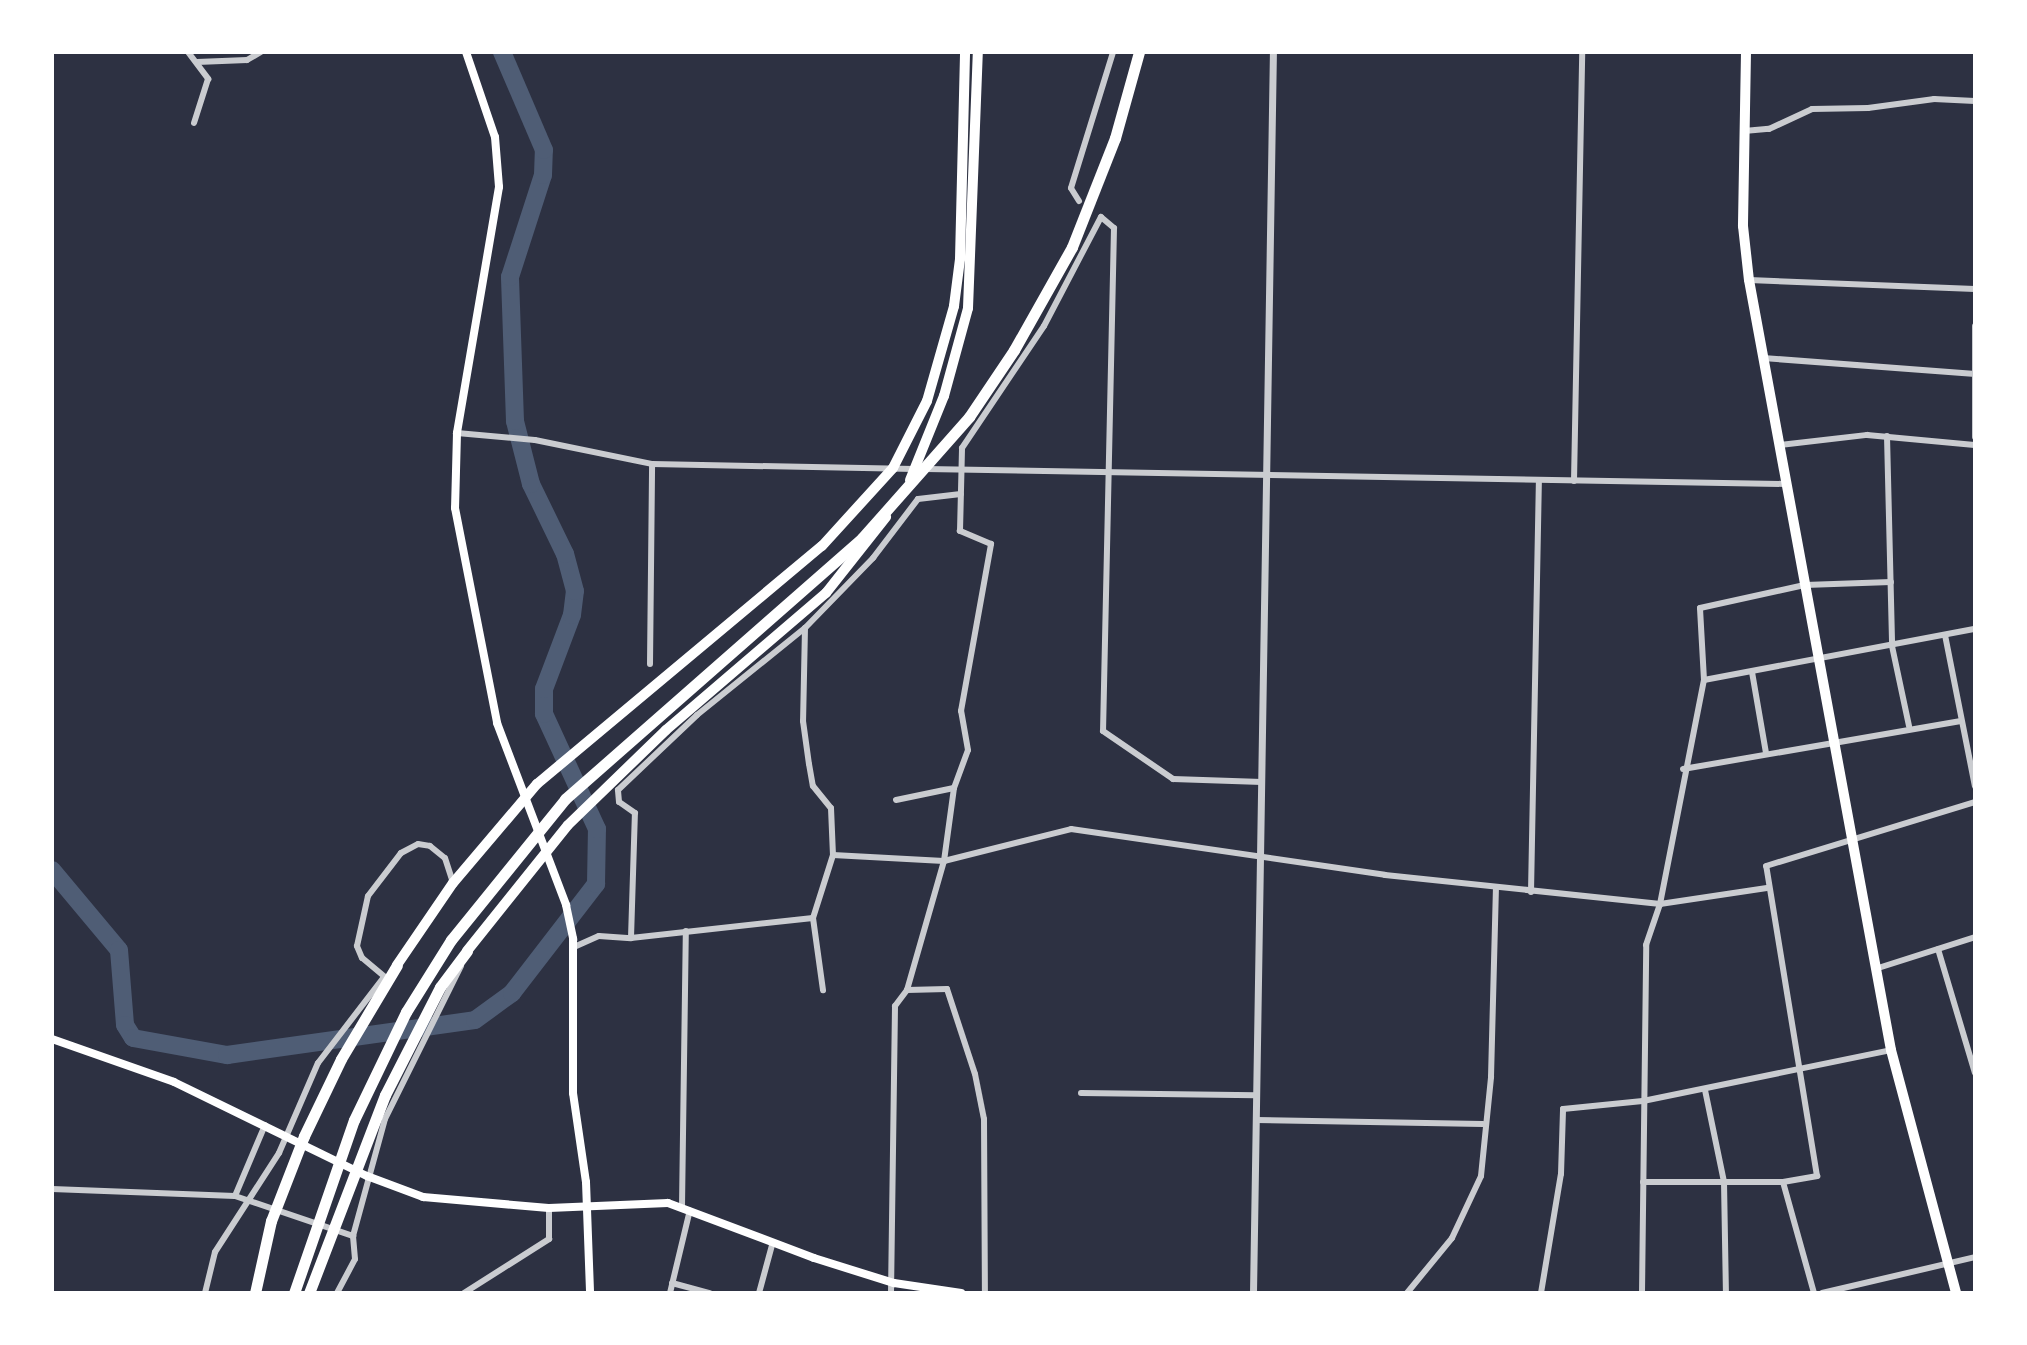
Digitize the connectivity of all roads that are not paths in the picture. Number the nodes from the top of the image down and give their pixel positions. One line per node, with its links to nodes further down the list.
1 (188, 52): 11 (street)
2 (261, 52): 11 (street)
3 (466, 52): 23 (main road)
4 (965, 52): 29 (highway)
5 (978, 52): 30 (highway)
6 (1113, 52): 15 (street)
7 (1139, 52): 115 (highway)
8 (1273, 52): 33 (street)
9 (1582, 52): 35 (street)
10 (1746, 52): 14 (highway)
11 (197, 62): 13 (street)
12 (1975, 101): 14 (street)
13 (194, 123)
14 (1744, 131): 18 (highway)
15 (1079, 201)
16 (1093, 212): 17 (street)
17 (1101, 217): 31 (street); 32 (street)
18 (1749, 280): 19 (street); 21 (highway)
19 (1975, 289)
20 (1975, 326): 22 (street)
21 (1763, 358): 22 (street); 26 (highway)
22 (1973, 374): 25 (street)
23 (457, 433): 28 (street); 56 (main road)
24 (1887, 436): 26 (street); 27 (street); 38 (street)
25 (1975, 437)
26 (1778, 445): 36 (highway)
27 (1975, 445)
28 (652, 464): 29 (street); 45 (street)
29 (893, 468): 30 (street); 56 (highway)
30 (916, 469): 31 (street); 60 (highway)
31 (961, 470): 32 (street); 37 (street)
32 (1108, 473): 33 (street); 53 (street)
33 (1269, 477): 34 (street); 53 (street)
34 (1539, 481): 35 (street); 67 (street)
35 (1574, 481): 36 (street)
36 (1785, 484): 39 (highway)
37 (961, 494): 40 (street); 55 (street)
38 (1891, 582): 39 (street); 43 (street)
39 (1805, 585): 44 (highway); 47 (street)
40 (805, 628): 61 (street); 72 (street)
41 (1975, 629): 42 (street)
42 (1945, 635): 43 (street); 48 (street)
43 (1892, 646): 44 (street); 49 (street)
44 (1819, 660): 46 (street); 50 (highway)
45 (650, 664)
46 (1752, 672): 47 (street); 51 (street)
47 (1704, 680): 52 (street)
48 (1961, 721): 49 (street); 54 (street)
49 (1909, 726): 50 (street)
50 (1834, 741): 51 (street); 59 (highway)
51 (1766, 753): 52 (street)
52 (1683, 769): 68 (street)
53 (1262, 782): 62 (street)
54 (1975, 786)
55 (954, 788): 57 (street); 63 (street)
56 (525, 797): 60 (main road); 64 (highway)
57 (896, 800)
58 (1975, 802): 59 (street)
59 (1851, 838): 65 (street); 78 (highway)
60 (546, 850): 73 (main road); 76 (highway)
61 (833, 855): 63 (street); 69 (street)
62 (1260, 855): 63 (street); 66 (street); 89 (street)
63 (944, 861): 81 (street)
64 (453, 883): 74 (highway); 79 (street)
65 (1767, 888): 68 (street); 85 (street)
66 (1496, 889): 67 (street); 92 (street)
67 (1531, 892): 68 (street)
68 (1660, 904): 90 (street)
69 (813, 918): 70 (street); 80 (street)
70 (686, 931): 72 (street); 104 (street)
71 (1975, 937): 75 (street)
72 (631, 938): 73 (street)
73 (574, 947): 102 (main road)
74 (409, 948): 77 (highway); 79 (street)
75 (1938, 949): 78 (street); 86 (street)
76 (467, 951): 95 (street); 116 (highway)
77 (397, 965): 82 (highway)
78 (1875, 969): 84 (highway)
79 (385, 977): 82 (street)
80 (823, 990)
81 (907, 990): 110 (street); 125 (street)
82 (355, 1021): 94 (street); 114 (highway)
83 (52, 1039): 93 (main road)
84 (1891, 1050): 85 (street); 108 (highway)
85 (1800, 1072): 87 (street); 98 (street)
86 (1975, 1073)
87 (1705, 1090): 90 (street); 97 (street)
88 (1081, 1093): 89 (street)
89 (1256, 1095): 91 (street)
90 (1643, 1101): 96 (street); 128 (street)
91 (1256, 1120): 92 (street); 126 (street)
92 (1483, 1124): 111 (street)
93 (265, 1125): 94 (main road); 100 (street)
94 (286, 1136): 95 (main road); 101 (street)
95 (367, 1176): 103 (main road); 105 (street)
96 (1643, 1182): 97 (street); 129 (street)
97 (1724, 1182): 98 (street); 130 (street)
98 (1783, 1182): 131 (street)
99 (52, 1189): 100 (street)
100 (235, 1196): 101 (street)
101 (252, 1201): 105 (street); 113 (street)
102 (585, 1207): 103 (main road); 104 (main road); 119 (main road)
103 (549, 1208): 118 (street)
104 (686, 1208): 106 (main road); 109 (street)
105 (353, 1236): 117 (street)
106 (772, 1245): 110 (main road); 112 (street)
107 (1975, 1257): 108 (street)
108 (1948, 1264): 132 (street); 133 (highway)
109 (672, 1283): 120 (street); 121 (street)
110 (894, 1283): 123 (street); 124 (main road)
111 (1409, 1290): 127 (street)
112 (759, 1291): 122 (street)
113 (205, 1293)
114 (255, 1293)
115 (294, 1293)
116 (309, 1293)
117 (337, 1293)
118 (464, 1293)
119 (590, 1293)
120 (670, 1293)
121 (710, 1293)
122 (769, 1293)
123 (891, 1293)
124 (961, 1293)
125 (985, 1293)
126 (1253, 1293)
127 (1419, 1293)
128 (1541, 1293)
129 (1642, 1293)
130 (1726, 1293)
131 (1814, 1293)
132 (1822, 1293)
133 (1956, 1293)

